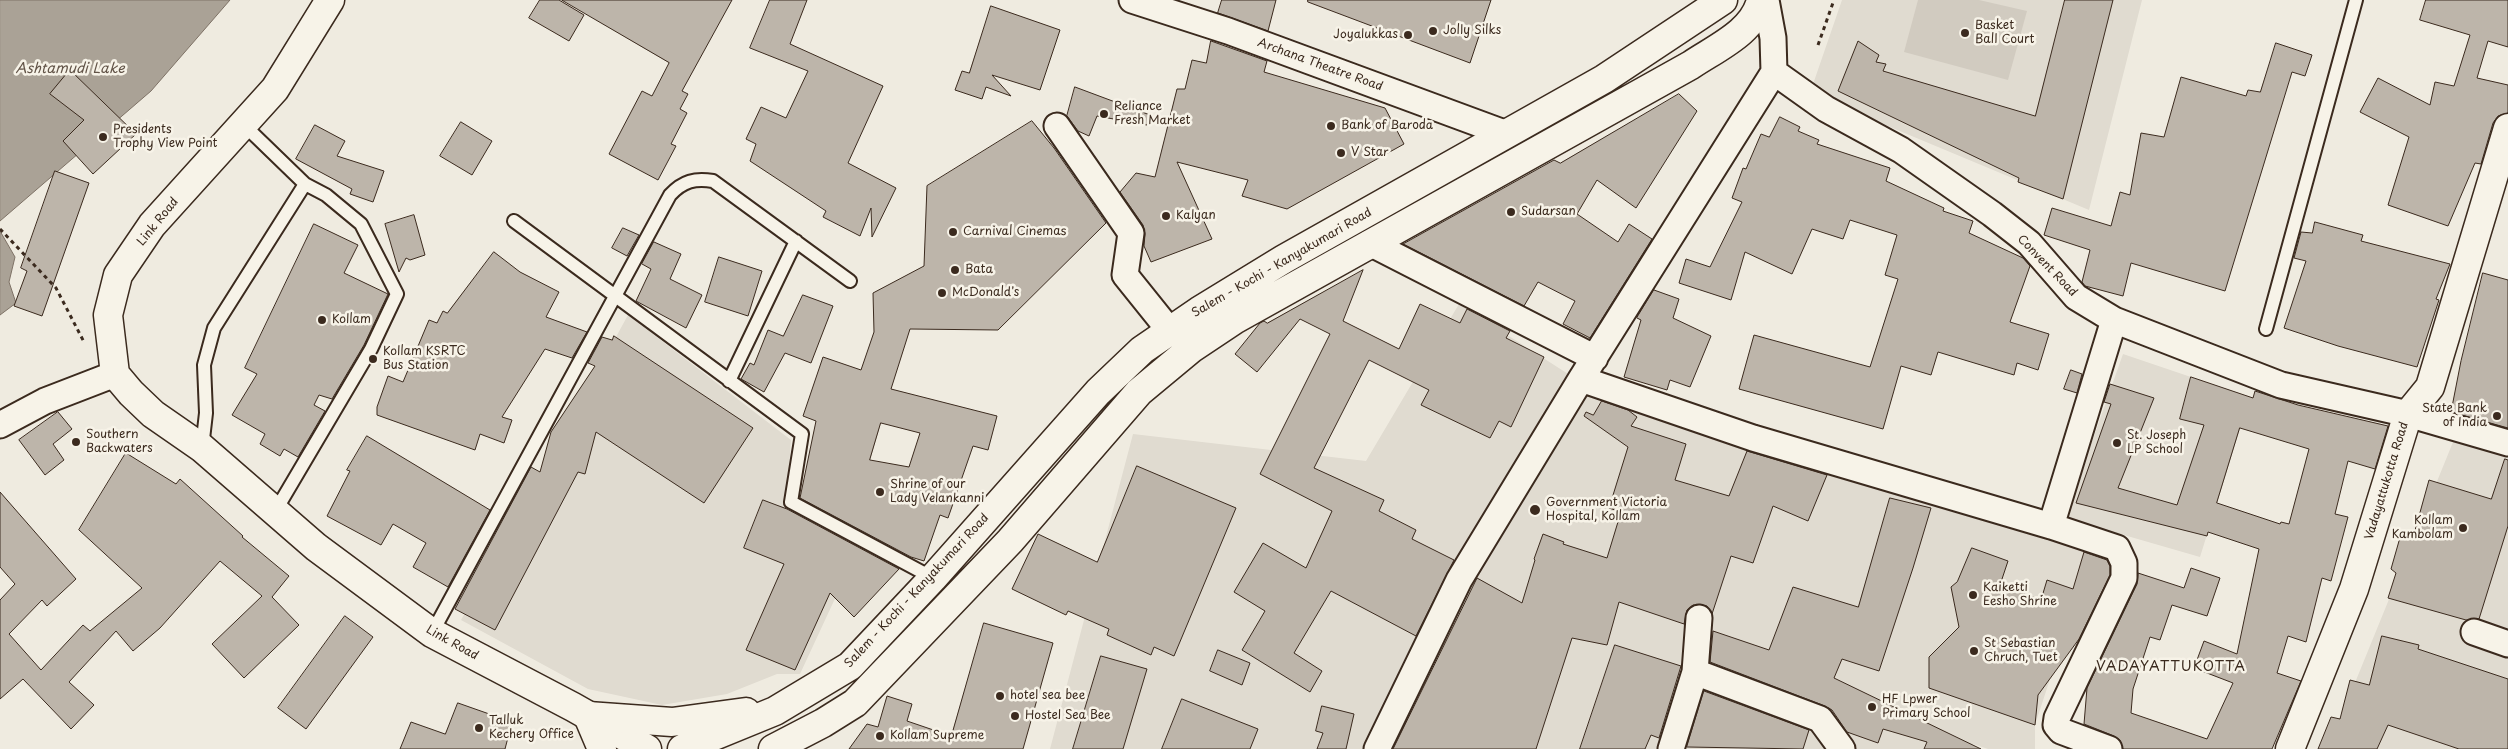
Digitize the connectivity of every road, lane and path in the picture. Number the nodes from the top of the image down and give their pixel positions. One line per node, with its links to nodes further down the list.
1 (330, 0): 10 (main road, Link Road)
2 (1132, 0): 13 (street, Archana Theatre Road)
3 (1723, 0): 13 (main road, Salem - Kochi - Kanyakumari Road)
4 (1762, 0): 18 (main road, Salem - Kochi - Kanyakumari Road)
5 (1766, 0): 9 (street)
6 (1834, 0): 8 (path)
7 (2356, 0): 22 (lane)
8 (1818, 45)
9 (1774, 72): 21 (street, Convent Road); 25 (street)
10 (243, 124): 14 (lane); 26 (main road, Link Road)
11 (1057, 126): 23 (street)
12 (2508, 128): 29 (main road, Vadayattukotta Road)
13 (1507, 134): 23 (main road, Salem - Kochi - Kanyakumari Road)
14 (305, 184): 32 (lane); 33 (lane)
15 (514, 220): 20 (lane)
16 (0, 229): 24 (path)
17 (796, 240): 19 (lane); 20 (lane); 28 (lane)
18 (1370, 243): 25 (street); 46 (main road, Salem - Kochi - Kanyakumari Road)
19 (850, 281)
20 (617, 295): 28 (lane); 38 (lane)
21 (2114, 320): 29 (street, Convent Road); 34 (street)
22 (2266, 328)
23 (1170, 331): 35 (main road, Salem - Kochi - Kanyakumari Road)
24 (84, 344)
25 (1595, 358): 27 (street)
26 (115, 374): 30 (street); 32 (main road)
27 (1581, 379): 34 (street); 47 (street)
28 (729, 381): 35 (lane)
29 (2408, 414): 31 (street, Convent Road); 51 (main road, Vadayattukotta Road)
30 (0, 425)
31 (2508, 443)
32 (202, 448): 33 (main road, Link Road)
33 (276, 510): 38 (main road, Link Road)
34 (2051, 526): 50 (street)
35 (933, 578): 41 (main road, Salem - Kochi - Kanyakumari Road)
36 (1699, 618): 40 (street)
37 (2474, 632): 39 (street)
38 (432, 633): 42 (main road, Link Road)
39 (2508, 644)
40 (1695, 672): 48 (street); 49 (street)
41 (774, 711): 42 (main road); 45 (main road, Salem - Kochi - Kanyakumari Road)
42 (588, 716): 43 (main road); 44 (main road, Link Road)
43 (602, 749)
44 (647, 749)
45 (682, 749)
46 (773, 749)
47 (1377, 749)
48 (1671, 749)
49 (1842, 749)
50 (2109, 749)
51 (2290, 749)

